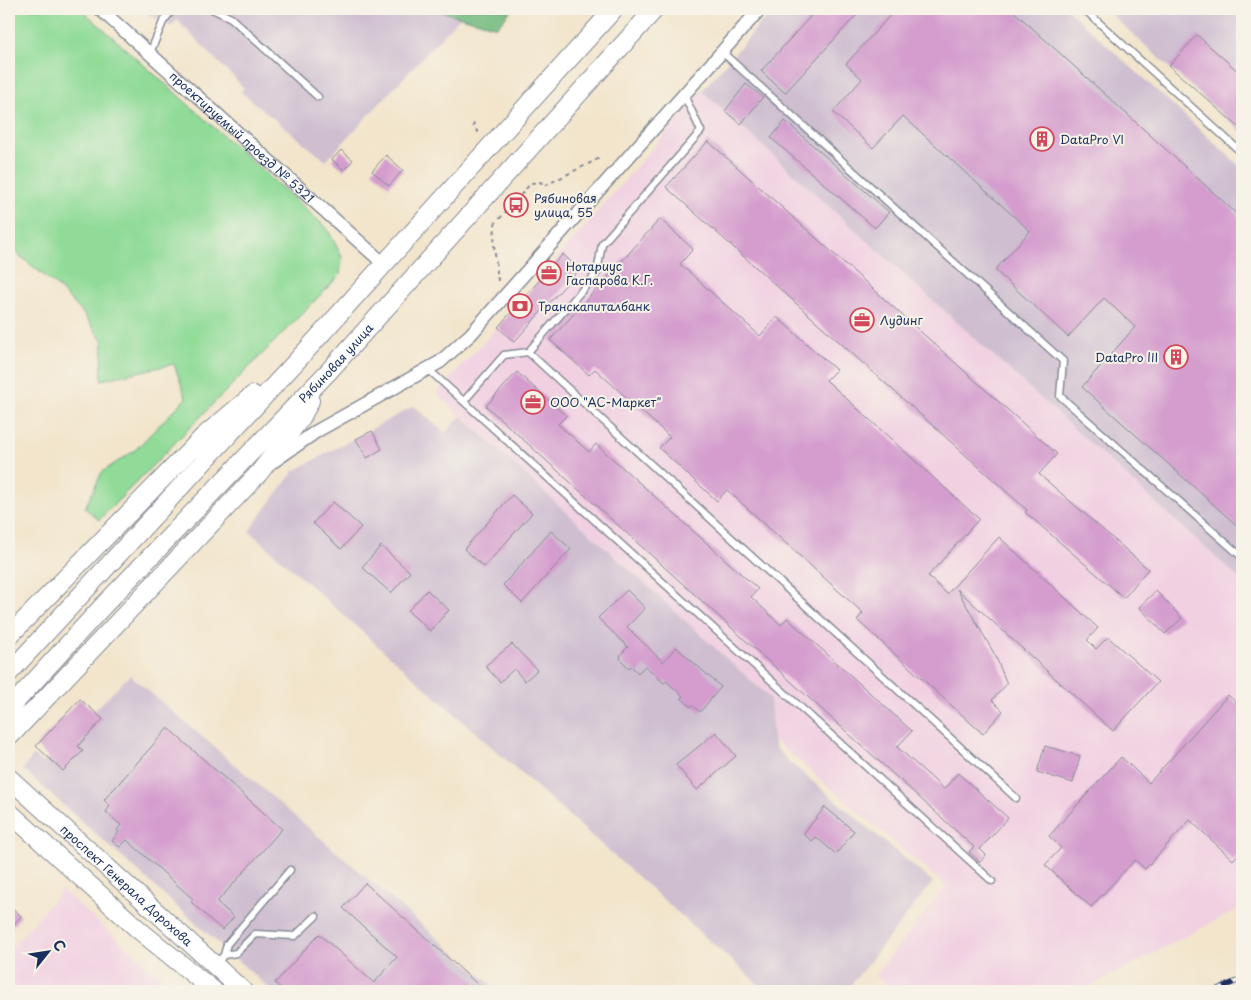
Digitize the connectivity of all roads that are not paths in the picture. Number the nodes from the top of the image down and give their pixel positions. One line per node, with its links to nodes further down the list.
1 (100, 9): 9 (street, проектируемый проезд № 5321)
2 (173, 9): 9 (lane)
3 (212, 9): 11 (lane)
4 (614, 9): 13 (main road)
5 (655, 9): 17 (main road, Рябиновая улица)
6 (760, 9): 8 (street)
7 (1084, 9): 12 (lane)
8 (722, 52): 10 (street); 20 (lane)
9 (150, 54): 13 (street, проектируемый проезд № 5321)
10 (684, 95): 14 (lane); 16 (street)
11 (318, 98)
12 (1242, 153)
13 (384, 264): 15 (main road)
14 (528, 352): 18 (lane); 28 (lane)
15 (304, 354): 21 (main road); 22 (main road)
16 (428, 368): 18 (lane); 19 (street)
17 (329, 371): 19 (main road); 23 (main road, Рябиновая улица)
18 (464, 401): 31 (lane)
19 (259, 473): 24 (main road)
20 (1242, 557)
21 (9, 636)
22 (9, 673)
23 (9, 709)
24 (35, 709): 25 (street); 26 (main road)
25 (9, 718)
26 (9, 737)
27 (9, 778): 34 (main road, проспект Генерала Дорохова)
28 (1016, 798)
29 (9, 812): 33 (main road, проспект Генерала Дорохова)
30 (290, 870): 34 (lane)
31 (992, 881)
32 (316, 916): 34 (lane)
33 (176, 960): 35 (main road, проспект Генерала Дорохова); 37 (main road, проспект Генерала Дорохова)
34 (220, 960): 38 (main road, проспект Генерала Дорохова)
35 (196, 985): 36 (main road, проспект Генерала Дорохова)
36 (208, 991)
37 (214, 991)
38 (243, 991)

